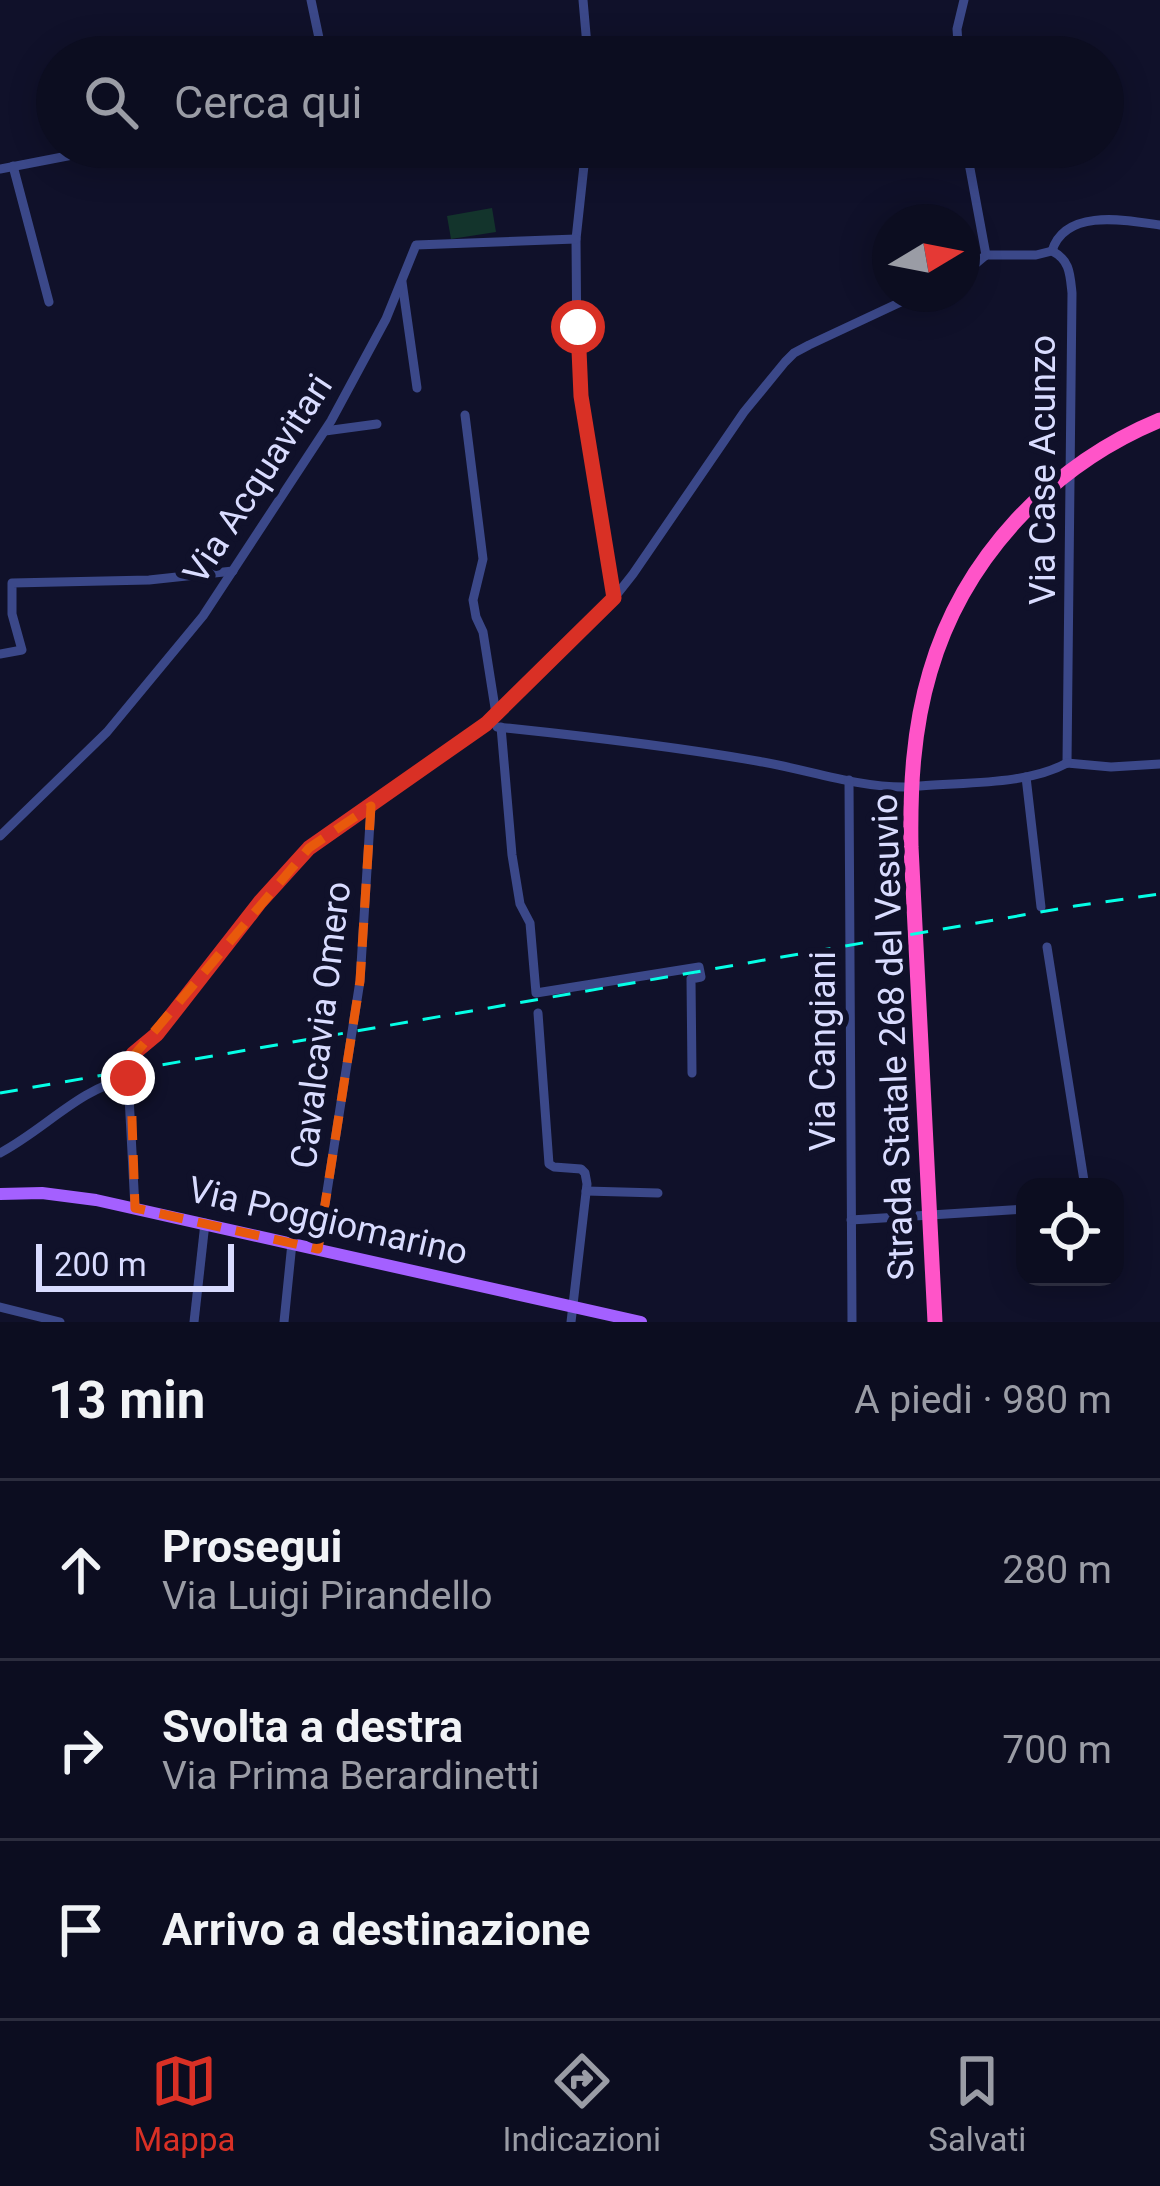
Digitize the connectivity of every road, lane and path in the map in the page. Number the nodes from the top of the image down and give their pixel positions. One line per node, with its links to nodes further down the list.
1 (311, 0): 4 (street)
2 (583, 0): 5 (street)
3 (964, 0): 6 (street)
4 (318, 36)
5 (586, 36)
6 (958, 36)
7 (36, 162): 8 (street)
8 (13, 166): 11 (street); 18 (street)
9 (584, 168): 13 (street)
10 (970, 168): 15 (street)
11 (0, 169)
12 (1160, 225): 14 (street)
13 (576, 238): 17 (street, Via Acquavitari); 26 (street)
14 (1052, 251): 15 (street); 31 (street, Via Case Acunzo)
15 (986, 255): 16 (street)
16 (980, 260)
17 (401, 282): 20 (street); 24 (street, Via Acquavitari)
18 (49, 302)
19 (880, 312): 26 (street)
20 (417, 388)
21 (465, 415): 28 (street)
22 (1160, 420): 63 (highway, Strada Statale 268 del Vesuvio)
23 (377, 424): 24 (street)
24 (325, 431): 25 (street, Via Acquavitari)
25 (233, 571): 27 (street); 38 (street, Via Acquavitari)
26 (614, 598): 28 (street)
27 (0, 654)
28 (496, 714): 29 (street)
29 (486, 724): 30 (street); 37 (street)
30 (501, 727): 34 (street); 42 (street)
31 (1066, 763): 32 (street); 33 (street)
32 (1160, 764)
33 (1026, 777): 35 (street); 39 (street)
34 (849, 780): 36 (street); 51 (street, Via Cangiani)
35 (920, 786)
36 (904, 788)
37 (371, 806): 43 (street); 54 (street, Cavalcavia Omero)
38 (0, 836)
39 (1041, 907)
40 (1047, 946): 45 (street)
41 (538, 1013): 46 (street)
42 (692, 1073)
43 (128, 1078): 44 (street); 49 (street)
44 (0, 1153)
45 (1083, 1178)
46 (586, 1191): 47 (street); 55 (street)
47 (658, 1193)
48 (0, 1194): 49 (main road, Via Poggiomarino)
49 (135, 1208): 52 (main road, Via Poggiomarino)
50 (1016, 1210): 51 (street)
51 (851, 1220): 62 (street, Via Cangiani)
52 (205, 1223): 53 (main road, Via Poggiomarino); 59 (street)
53 (292, 1243): 54 (main road, Via Poggiomarino); 60 (street)
54 (318, 1249): 55 (main road, Via Poggiomarino)
55 (572, 1306): 57 (main road, Via Poggiomarino); 61 (street)
56 (0, 1307): 58 (street)
57 (631, 1321)
58 (60, 1322)
59 (194, 1322)
60 (284, 1322)
61 (571, 1322)
62 (853, 1322)
63 (935, 1322)

